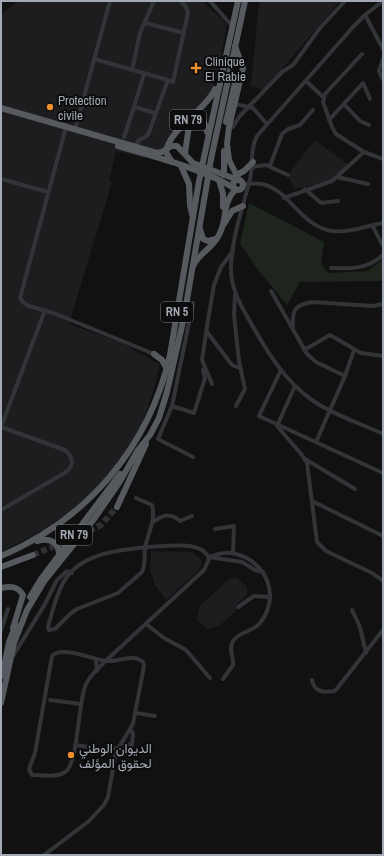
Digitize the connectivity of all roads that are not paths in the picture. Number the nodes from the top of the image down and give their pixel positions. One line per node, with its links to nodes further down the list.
1 (110, 1): 17 (street)
2 (154, 1): 10 (street)
3 (182, 1): 12 (street)
4 (210, 1): 11 (street)
5 (238, 1): 11 (highway, RN 5)
6 (244, 1): 14 (highway, RN 5)
7 (345, 1): 32 (street)
8 (383, 1): 9 (street)
9 (365, 15): 13 (street); 25 (street)
10 (146, 23): 12 (street); 19 (street)
11 (233, 27): 24 (highway, RN 5)
12 (184, 33): 22 (street)
13 (381, 40): 15 (street)
14 (235, 46): 21 (highway, RN 5); 28 (highway)
15 (383, 49)
16 (362, 54): 26 (street)
17 (94, 59): 19 (street); 40 (street)
18 (383, 60): 23 (street)
19 (132, 70): 20 (street)
20 (144, 74): 22 (street); 30 (street)
21 (229, 77): 53 (highway); 67 (highway, RN 5, bridge)
22 (168, 80): 35 (street)
23 (383, 80)
24 (220, 81): 43 (highway, RN 5); 45 (highway, RN 79)
25 (306, 81): 26 (street); 37 (street)
26 (323, 97): 36 (street)
27 (370, 99): 29 (street)
28 (235, 104): 32 (street); 58 (highway)
29 (344, 104): 36 (street); 38 (street)
30 (134, 107): 35 (street); 42 (street)
31 (1, 108): 40 (highway, RN 79)
32 (248, 108): 37 (street); 39 (street)
33 (314, 110): 52 (street)
34 (1, 112): 41 (highway)
35 (155, 113): 44 (street)
36 (329, 120): 46 (street)
37 (267, 124): 50 (street)
38 (369, 125)
39 (233, 126)
40 (74, 130): 44 (highway, RN 79)
41 (65, 131): 49 (highway); 62 (street)
42 (124, 137)
43 (208, 138): 47 (highway, RN 79); 67 (highway, RN 5, bridge)
44 (136, 147): 45 (highway, RN 79)
45 (166, 149): 47 (highway, RN 79); 49 (highway)
46 (364, 152): 48 (street); 55 (street)
47 (184, 153): 53 (highway, RN 79)
48 (383, 159)
49 (172, 162): 51 (highway)
50 (253, 165): 52 (street); 58 (street); 58 (highway)
51 (181, 166): 57 (highway); 67 (highway)
52 (270, 166): 54 (street)
53 (224, 175): 58 (highway, RN 79)
54 (288, 175)
55 (337, 177): 59 (street); 61 (street)
56 (1, 178): 62 (street)
57 (219, 180): 60 (highway); 66 (highway)
58 (241, 181): 60 (highway); 63 (street); 65 (street)
59 (368, 184)
60 (235, 189): 66 (highway)
61 (305, 189): 63 (street); 64 (street)
62 (48, 192): 81 (street)
63 (284, 198): 69 (street)
64 (338, 201)
65 (243, 206): 70 (highway); 73 (street)
66 (224, 213): 70 (highway)
67 (197, 220): 71 (highway); 76 (highway, RN 5); 87 (highway, RN 5)
68 (383, 223): 69 (street)
69 (372, 225): 72 (street)
70 (222, 227): 71 (highway)
71 (218, 238): 76 (highway)
72 (383, 246)
73 (233, 251): 78 (street); 82 (street)
74 (383, 255): 75 (street)
75 (331, 268)
76 (190, 273): 94 (highway, RN 5)
77 (271, 291): 83 (street)
78 (235, 294): 90 (street); 92 (street)
79 (193, 303): 95 (street)
80 (383, 304): 83 (street)
81 (45, 310): 86 (street); 102 (street)
82 (207, 332): 89 (street); 90 (street)
83 (293, 332): 84 (street)
84 (304, 350): 85 (street); 93 (street)
85 (354, 350): 88 (street); 93 (street)
86 (154, 354): 87 (highway); 91 (highway)
87 (170, 355): 91 (highway, RN 5)
88 (383, 356)
89 (202, 363): 96 (street); 98 (street)
90 (240, 368): 99 (street)
91 (167, 369): 105 (highway, RN 5)
92 (281, 370): 97 (street); 101 (street)
93 (345, 376): 100 (street)
94 (170, 381): 95 (street); 104 (highway, RN 5)
95 (178, 383): 98 (street)
96 (212, 384)
97 (295, 386): 100 (street); 101 (street)
98 (172, 406): 107 (street)
99 (236, 406)
100 (329, 410): 103 (street); 106 (street)
101 (277, 426): 106 (street); 108 (street)
102 (1, 427): 115 (street)
103 (383, 434)
104 (150, 435): 110 (highway, RN 79); 114 (highway, RN 5)
105 (138, 438): 110 (highway, RN 79); 120 (highway, RN 5)
106 (316, 442): 109 (street)
107 (193, 457)
108 (305, 459): 111 (street); 113 (street)
109 (383, 472)
110 (121, 475): 126 (highway, RN 79); 139 (highway, RN 79, bridge)
111 (355, 489)
112 (136, 498): 117 (street)
113 (312, 501): 119 (street); 130 (street)
114 (117, 507)
115 (1, 510)
116 (192, 516): 117 (street)
117 (153, 522): 121 (street)
118 (215, 529): 122 (street)
119 (383, 536)
120 (29, 544): 124 (highway, RN 5); 126 (highway)
121 (145, 547): 125 (street); 128 (street); 128 (street)
122 (233, 553): 125 (street); 129 (street)
123 (34, 555): 127 (highway)
124 (1, 556)
125 (209, 557): 129 (street); 136 (street)
126 (58, 565): 142 (highway)
127 (1, 567)
128 (72, 572): 142 (street)
129 (263, 572): 132 (street)
130 (383, 581)
131 (1, 588): 139 (highway)
132 (270, 597): 133 (street); 146 (street)
133 (238, 607)
134 (8, 609): 137 (street)
135 (352, 610): 140 (street)
136 (146, 624): 143 (street); 145 (street)
137 (1, 630)
138 (383, 630): 140 (street)
139 (9, 642): 148 (highway)
140 (366, 653): 147 (street)
141 (96, 659): 143 (street); 144 (street); 149 (street)
142 (9, 661): 151 (highway)
143 (106, 661): 144 (street); 154 (street)
144 (97, 671): 153 (street)
145 (210, 678)
146 (223, 679)
147 (312, 680)
148 (1, 682)
149 (45, 693): 150 (street); 152 (street)
150 (50, 700): 152 (street); 153 (street)
151 (1, 703)
152 (43, 704): 158 (street)
153 (81, 704): 158 (street)
154 (136, 713): 155 (street); 156 (street)
155 (155, 716)
156 (130, 730): 157 (street); 157 (street)
157 (122, 743): 159 (street)
158 (75, 745): 160 (street)
159 (119, 748): 160 (street); 161 (street)
160 (108, 750): 161 (street)
161 (114, 758): 162 (street)
162 (44, 855)

